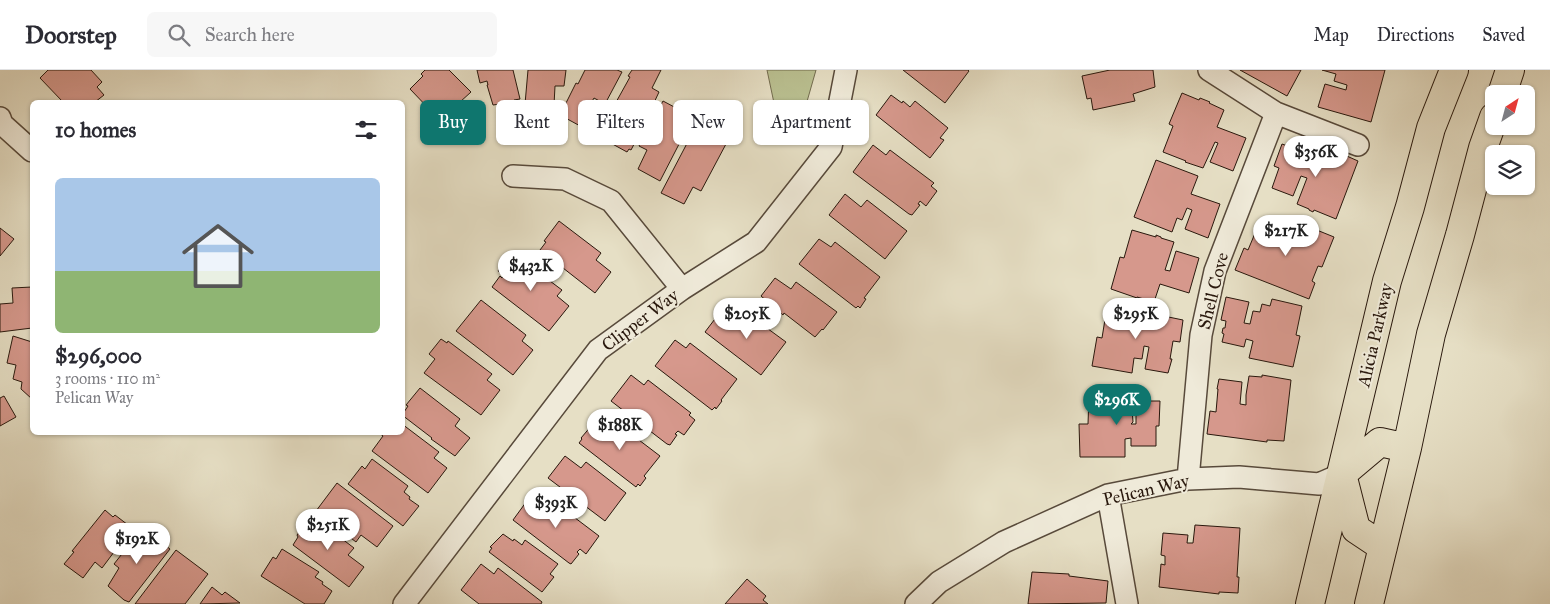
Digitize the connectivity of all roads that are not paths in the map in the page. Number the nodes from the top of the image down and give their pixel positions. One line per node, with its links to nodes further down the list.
1 (846, 70): 12 (street, Clipper Way)
2 (1210, 70): 6 (street)
3 (1454, 70): 14 (main road, Alicia Parkway)
4 (1510, 70): 5 (main road)
5 (1505, 85)
6 (1276, 113): 9 (street); 15 (street, Shell Cove)
7 (0, 118): 10 (street)
8 (1488, 135): 13 (main road)
9 (1358, 145)
10 (30, 149)
11 (513, 176): 12 (street)
12 (682, 289): 18 (street, Clipper Way)
13 (1408, 448): 14 (main road); 17 (main road)
14 (1342, 474): 15 (street, Pelican Way); 17 (main road); 21 (main road, Alicia Parkway)
15 (1188, 479): 16 (street, Pelican Way)
16 (1108, 495): 19 (street, Pelican Way); 20 (street)
17 (1383, 547): 22 (main road)
18 (404, 604)
19 (916, 604)
20 (1128, 604)
21 (1310, 604)
22 (1369, 604)

